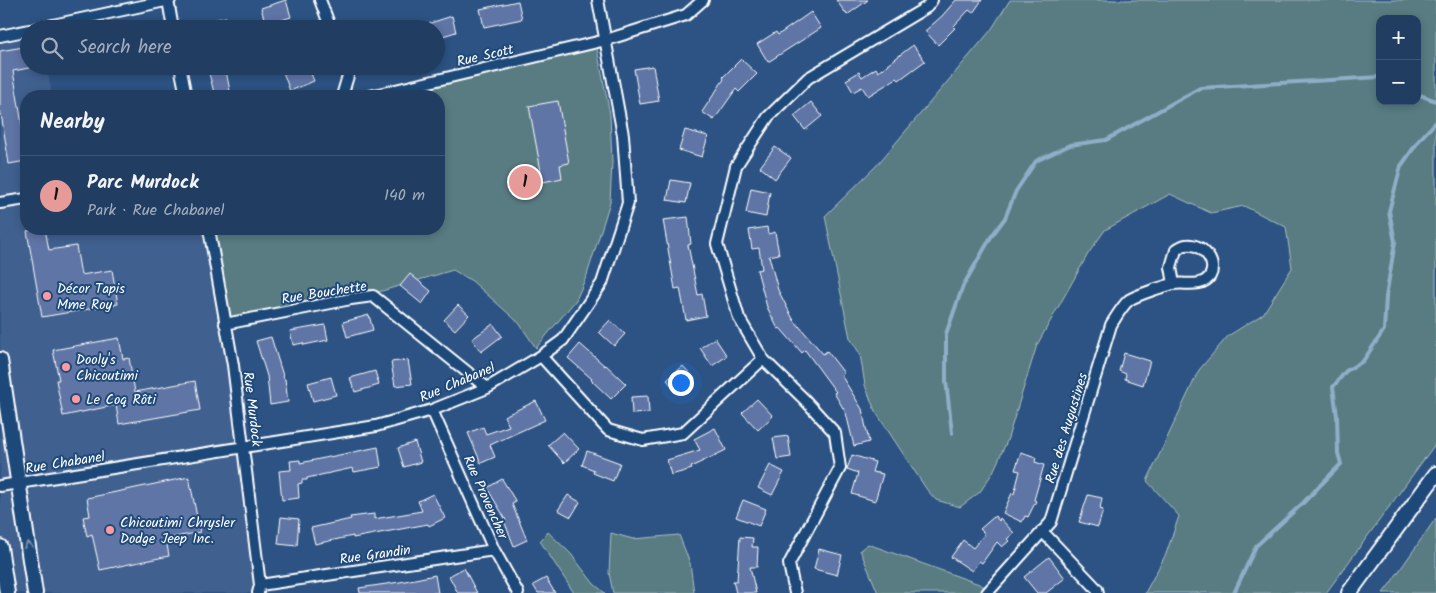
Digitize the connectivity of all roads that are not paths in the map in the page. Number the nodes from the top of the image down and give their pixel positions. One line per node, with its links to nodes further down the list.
1 (169, 0): 6 (street); 7 (street)
2 (320, 0): 8 (street)
3 (598, 0): 11 (street, Rue Chabanel)
4 (703, 0): 11 (street, Rue Scott)
5 (932, 0): 23 (street)
6 (76, 20)
7 (172, 20)
8 (328, 20)
9 (20, 32): 10 (street)
10 (0, 36)
11 (606, 40): 16 (street, Rue Scott); 22 (street, Rue Chabanel)
12 (182, 75): 14 (street)
13 (348, 75): 15 (street)
14 (185, 90)
15 (344, 90)
16 (395, 90)
17 (20, 201): 18 (street)
18 (0, 203)
19 (210, 235): 21 (street, Rue Murdock)
20 (1174, 284): 20 (street, Rue des Augustines); 31 (street, Rue des Augustines)
21 (225, 324): 25 (street, Rue Bouchette); 27 (street, Rue Murdock)
22 (541, 356): 23 (street); 25 (street, Rue Chabanel)
23 (763, 359): 38 (street)
24 (0, 360): 29 (main road)
25 (487, 388): 26 (street, Rue Chabanel)
26 (432, 410): 27 (street, Rue Chabanel); 33 (street, Rue Provencher)
27 (244, 447): 29 (street, Rue Chabanel); 34 (street, Rue Murdock)
28 (1436, 474): 41 (main road)
29 (18, 483): 30 (street, Rue Chabanel); 36 (main road, one-way to 29)
30 (0, 486)
31 (1042, 532): 39 (street, Rue des Augustines); 40 (street)
32 (0, 547): 35 (main road)
33 (494, 550): 34 (street, Rue Grandin); 37 (street, Rue Provencher)
34 (259, 589)
35 (7, 593)
36 (35, 593)
37 (518, 593)
38 (795, 593)
39 (986, 593)
40 (1098, 593)
41 (1349, 593)

